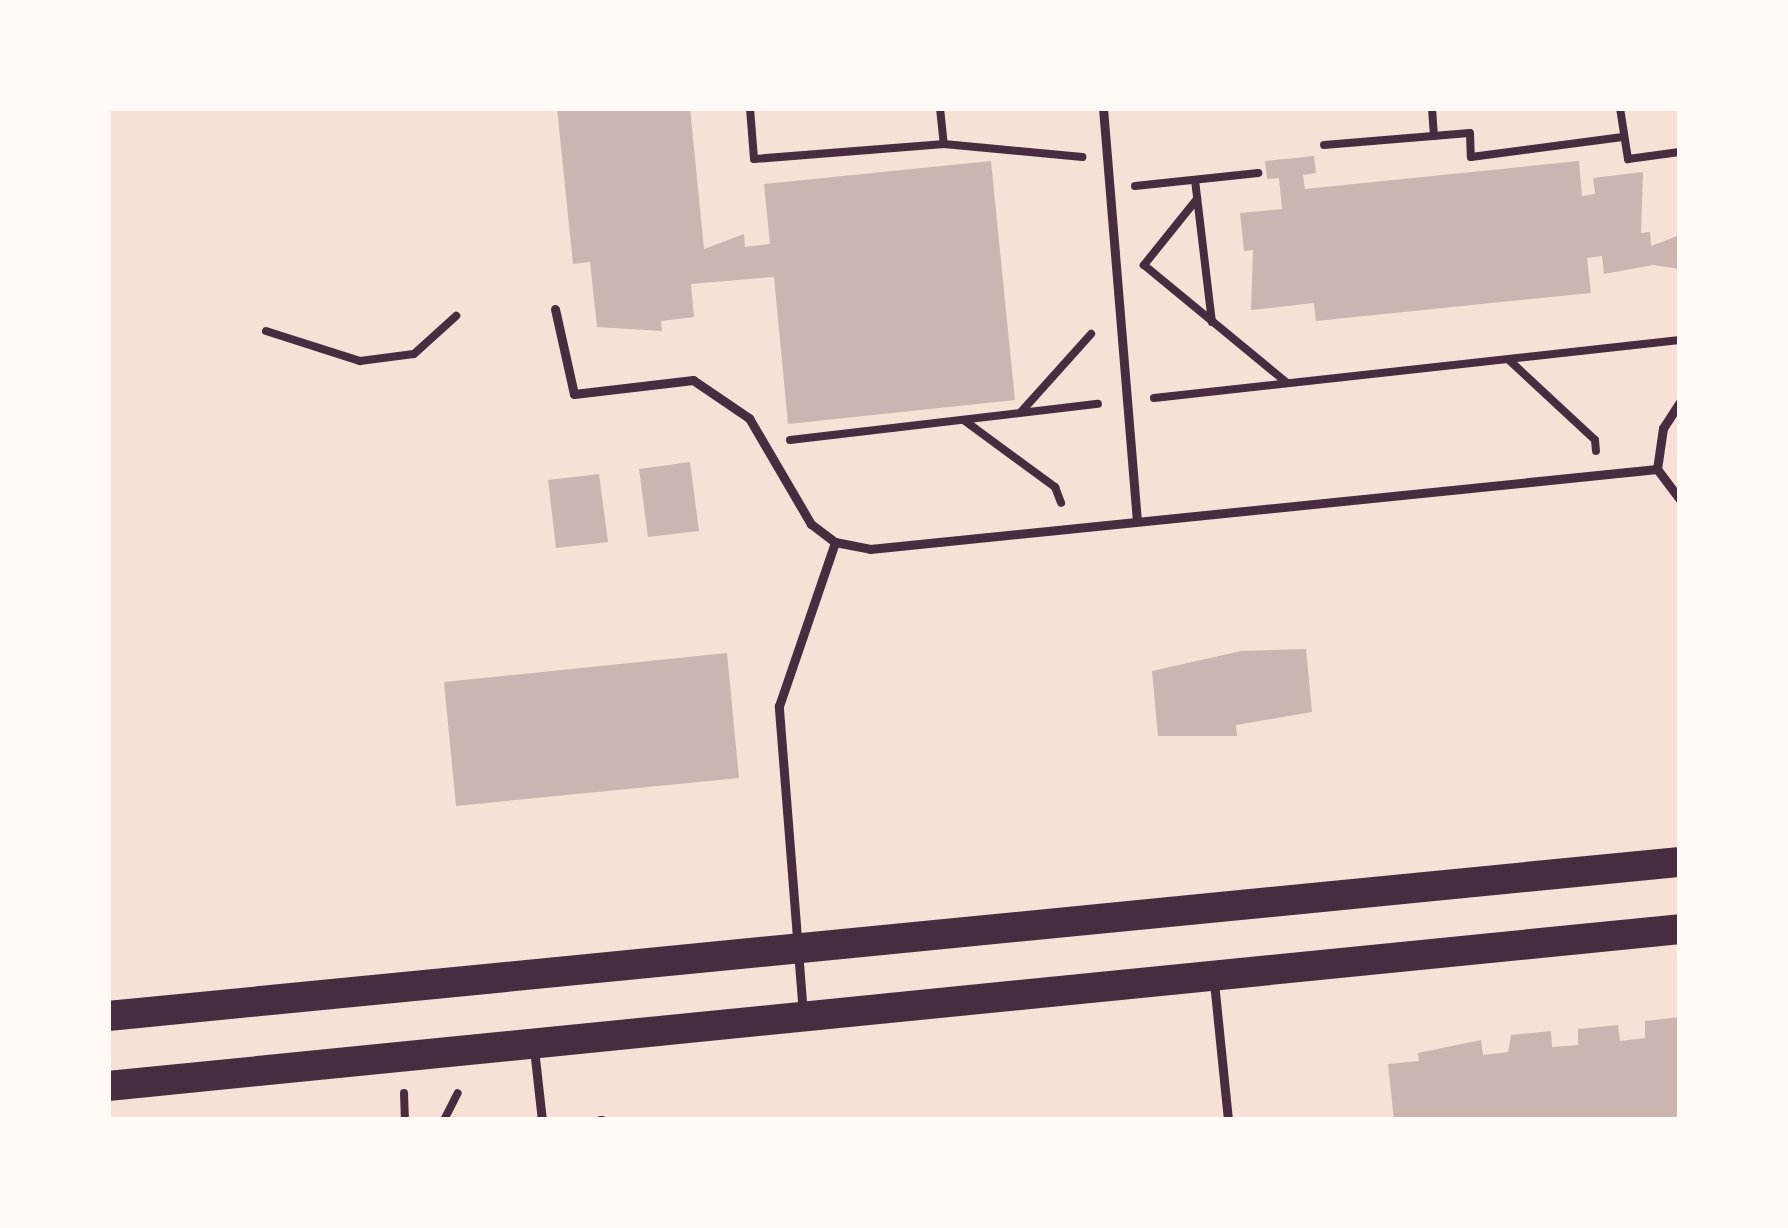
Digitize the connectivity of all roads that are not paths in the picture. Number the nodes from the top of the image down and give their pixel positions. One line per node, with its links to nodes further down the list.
1 (1103, 108): 6 (lane)
2 (555, 309): 7 (lane)
3 (1680, 402): 4 (lane)
4 (1657, 469): 5 (lane); 6 (lane)
5 (1680, 500)
6 (1137, 518): 7 (lane)
7 (835, 542): 10 (lane)
8 (1680, 862): 10 (main road)
9 (1680, 929): 11 (main road)
10 (799, 944): 12 (lane); 13 (main road)
11 (1213, 974): 12 (main road); 17 (lane)
12 (803, 1013): 14 (main road)
13 (108, 1016)
14 (533, 1044): 15 (main road); 16 (lane)
15 (108, 1086)
16 (542, 1120)
17 (1228, 1120)

